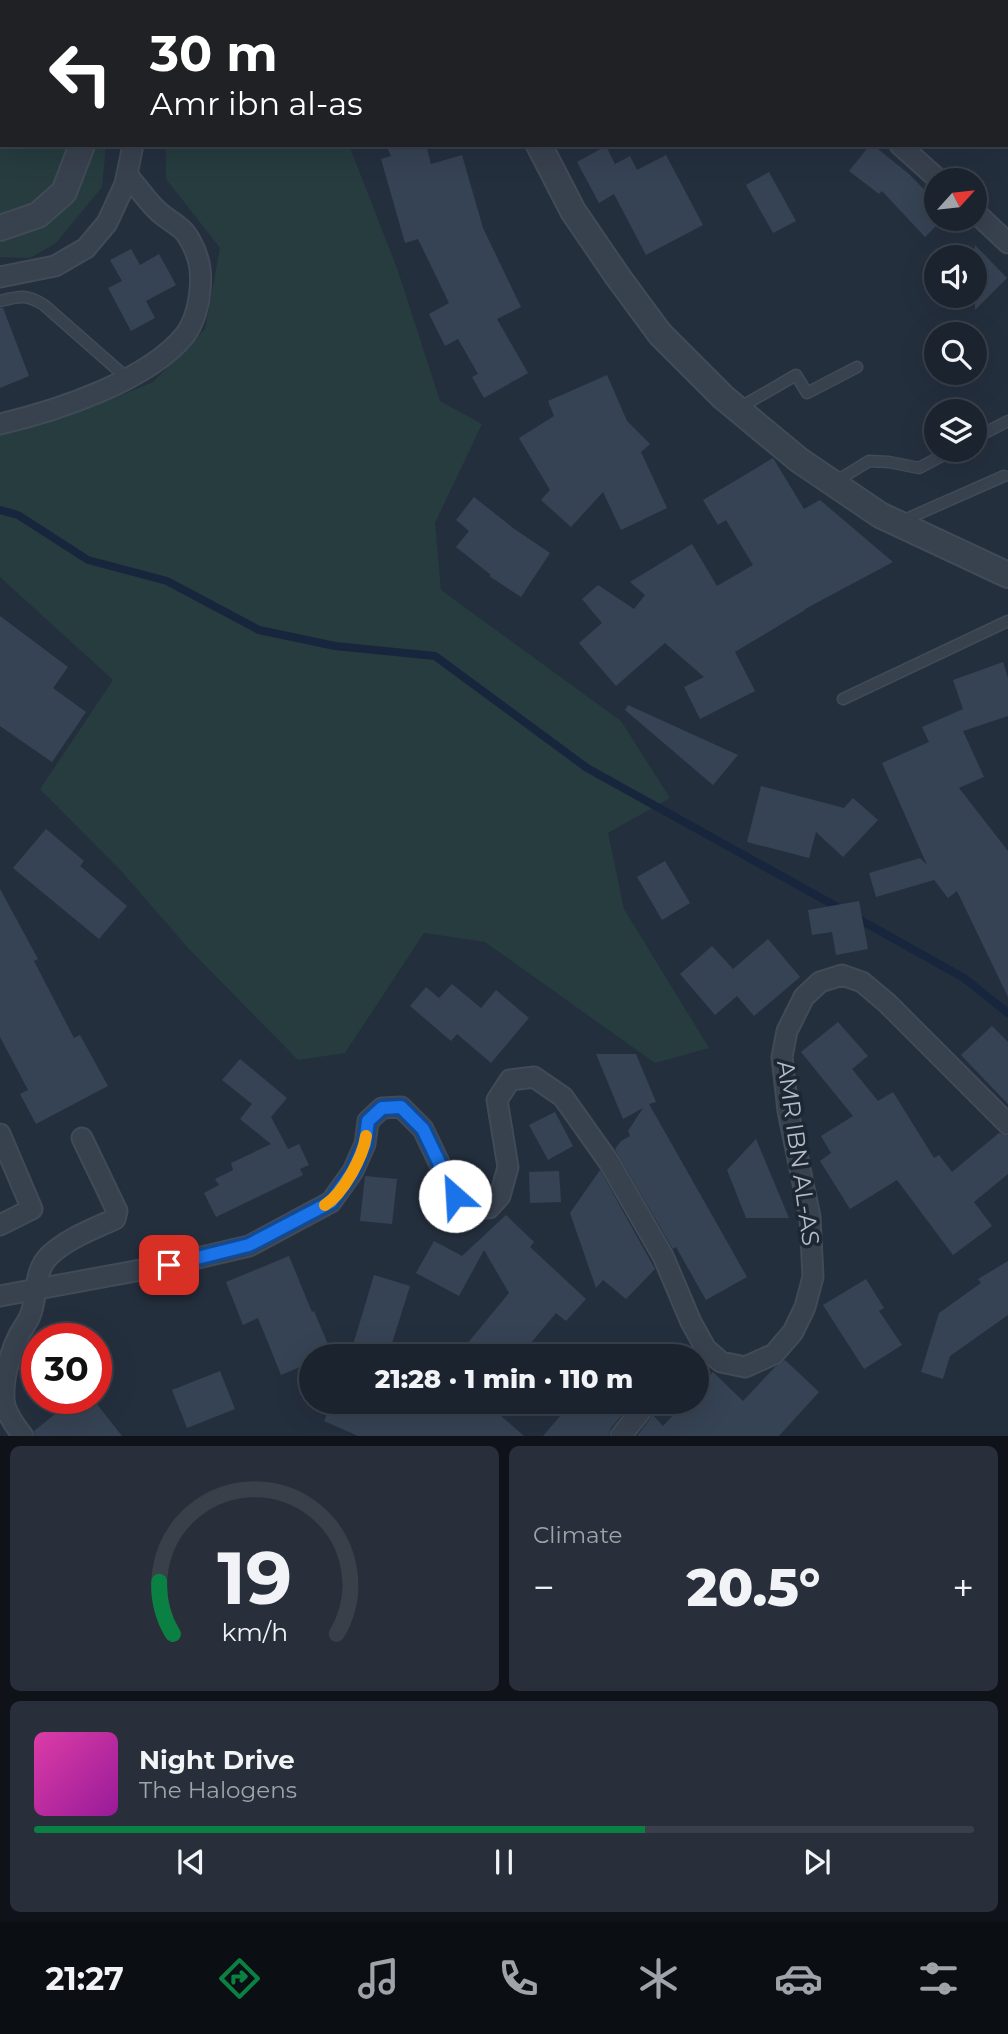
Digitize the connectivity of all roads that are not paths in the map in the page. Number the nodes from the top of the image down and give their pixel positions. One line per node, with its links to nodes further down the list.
1 (81, 147): 8 (street)
2 (133, 147): 6 (street)
3 (540, 147): 14 (street)
4 (902, 147): 5 (street)
5 (926, 168)
6 (127, 175): 10 (street); 13 (street)
7 (987, 223): 9 (street)
8 (0, 228)
9 (1008, 243)
10 (0, 277)
11 (0, 301): 13 (lane)
12 (858, 367): 14 (lane)
13 (127, 378): 16 (street)
14 (738, 409): 20 (street)
15 (1008, 421): 17 (lane)
16 (0, 424)
17 (987, 432)
18 (930, 462): 20 (lane)
19 (1004, 476): 21 (lane)
20 (833, 483): 21 (street)
21 (898, 523): 22 (street)
22 (1008, 575)
23 (1008, 621): 24 (lane)
24 (843, 699)
25 (1008, 1124): 32 (street, AMR IBN AL-AS)
26 (0, 1133): 28 (street)
27 (82, 1138): 29 (street)
28 (0, 1225)
29 (37, 1289): 30 (street, AMR IBN AL-AS); 31 (street, AMR IBN AL-AS); 34 (street)
30 (0, 1296)
31 (698, 1344)
32 (709, 1356)
33 (638, 1414): 35 (street)
34 (23, 1436)
35 (621, 1436)

